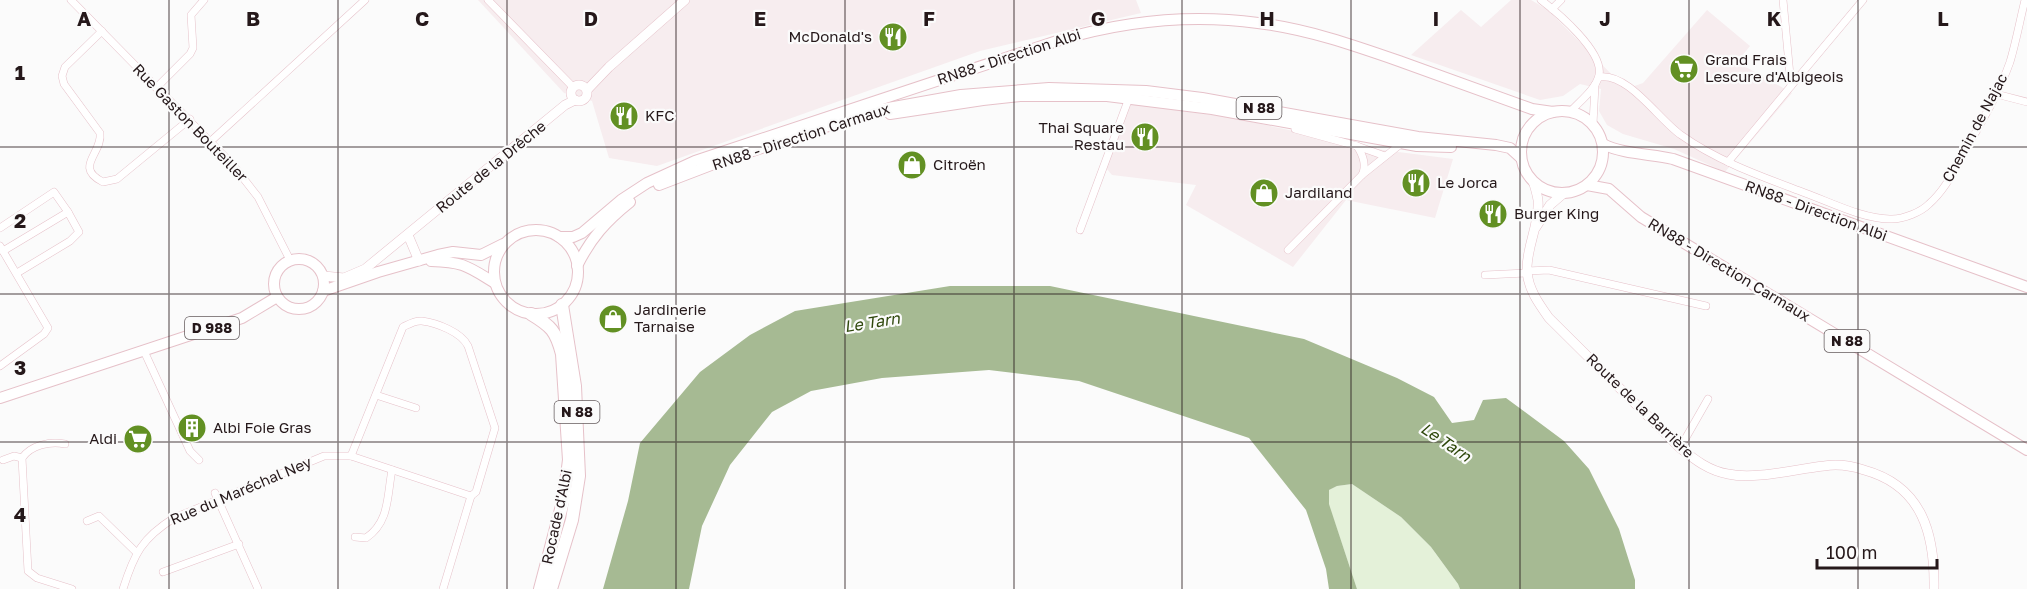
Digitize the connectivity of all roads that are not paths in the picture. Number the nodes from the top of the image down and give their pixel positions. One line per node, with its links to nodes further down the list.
1 (71, 0): 12 (street, Rue Gaston Bouteiller)
2 (204, 0): 16 (street)
3 (365, 0): 29 (street)
4 (488, 0): 18 (street)
5 (685, 0): 17 (street)
6 (1561, 0): 11 (street)
7 (1783, 0): 15 (street)
8 (1863, 0): 15 (street)
9 (2025, 0): 19 (street, Chemin de Najac)
10 (1545, 1): 11 (street)
11 (1552, 9): 13 (street)
12 (102, 31): 16 (street, Rue Gaston Bouteiller); 26 (street)
13 (1599, 77): 14 (street); 36 (street, Chemin de Najac)
14 (1595, 85): 23 (street); 28 (street)
15 (1791, 86): 36 (street)
16 (156, 88): 26 (street, Rue Gaston Bouteiller)
17 (585, 88): 18 (street); 21 (street)
18 (573, 89): 21 (street)
19 (1996, 94): 22 (street); 36 (street, Chemin de Najac)
20 (1129, 98): 25 (main road); 27 (main road); 44 (street)
21 (575, 100): 45 (street, Route de la Drêche)
22 (2027, 102)
23 (1570, 111): 24 (main road); 28 (main road)
24 (1552, 112): 35 (main road); 46 (main road, RN88 - Direction Albi)
25 (1241, 114): 30 (main road); 33 (street)
26 (190, 119): 29 (street, Rue Gaston Bouteiller)
27 (848, 119): 31 (main road, RN88 - Direction Carmaux / N 88); 52 (main road, RN88 - Direction Carmaux / N 88)
28 (1593, 124): 32 (main road)
29 (211, 141): 50 (street, Rue Gaston Bouteiller)
30 (1402, 142): 31 (main road); 34 (street)
31 (1486, 144): 35 (main road, RN88 - Direction Carmaux / N 88)
32 (1603, 144): 39 (main road); 58 (main road, RN88 - Direction Albi)
33 (1357, 146): 34 (street); 37 (street)
34 (1385, 156): 37 (street)
35 (1521, 158): 38 (main road)
36 (1728, 162)
37 (1362, 175): 49 (street)
38 (1533, 181): 40 (main road); 43 (street, Route de la Barrière)
39 (1587, 185): 40 (main road); 72 (main road, RN88 - Direction Carmaux / N 88)
40 (1564, 193): 43 (street, Route de la Barrière)
41 (68, 212): 42 (street); 48 (street); 54 (street)
42 (0, 228)
43 (1535, 229): 53 (street, Route de la Barrière)
44 (1080, 230)
45 (408, 235): 51 (street); 56 (street, Route de la Drêche)
46 (559, 237): 47 (main road); 52 (main road)
47 (506, 242): 51 (main road); 57 (main road)
48 (2, 249): 54 (street)
49 (1288, 250)
50 (290, 260): 56 (main road); 60 (main road)
51 (419, 261): 57 (main road); 59 (main road)
52 (577, 266): 61 (main road)
53 (1527, 272): 55 (street); 62 (street); 71 (street, Route de la Barrière)
54 (17, 273): 65 (street)
55 (1485, 275)
56 (324, 276): 59 (main road)
57 (495, 283): 63 (main road)
58 (2027, 287)
59 (323, 291): 60 (main road)
60 (277, 297): 64 (main road, D 988)
61 (562, 305): 63 (main road); 90 (highway, Rocade d'Albi / N 88)
62 (1706, 306)
63 (531, 314): 89 (highway, Rocade d'Albi / N 88)
64 (144, 351): 67 (main road); 76 (street)
65 (0, 366)
66 (376, 395): 69 (street); 73 (street); 79 (street)
67 (0, 398)
68 (1708, 399): 71 (street)
69 (417, 408)
70 (65, 444): 74 (street)
71 (1680, 448): 91 (street, Route de la Barrière)
72 (2027, 450)
73 (351, 456): 77 (street, Rue du Maréchal Ney); 78 (street, Rue du Maréchal Ney)
74 (22, 458): 75 (street); 85 (street)
75 (3, 460)
76 (199, 460)
77 (392, 470): 79 (street, Rue du Maréchal Ney); 81 (street)
78 (216, 496): 82 (street); 83 (street, Rue du Maréchal Ney)
79 (471, 496): 88 (street)
80 (87, 521): 83 (street)
81 (355, 537)
82 (239, 544): 84 (street); 87 (street)
83 (136, 552): 86 (street, Rue du Maréchal Ney)
84 (163, 572)
85 (72, 589)
86 (123, 589)
87 (258, 589)
88 (443, 589)
89 (540, 589)
90 (551, 589)
91 (1934, 589)

